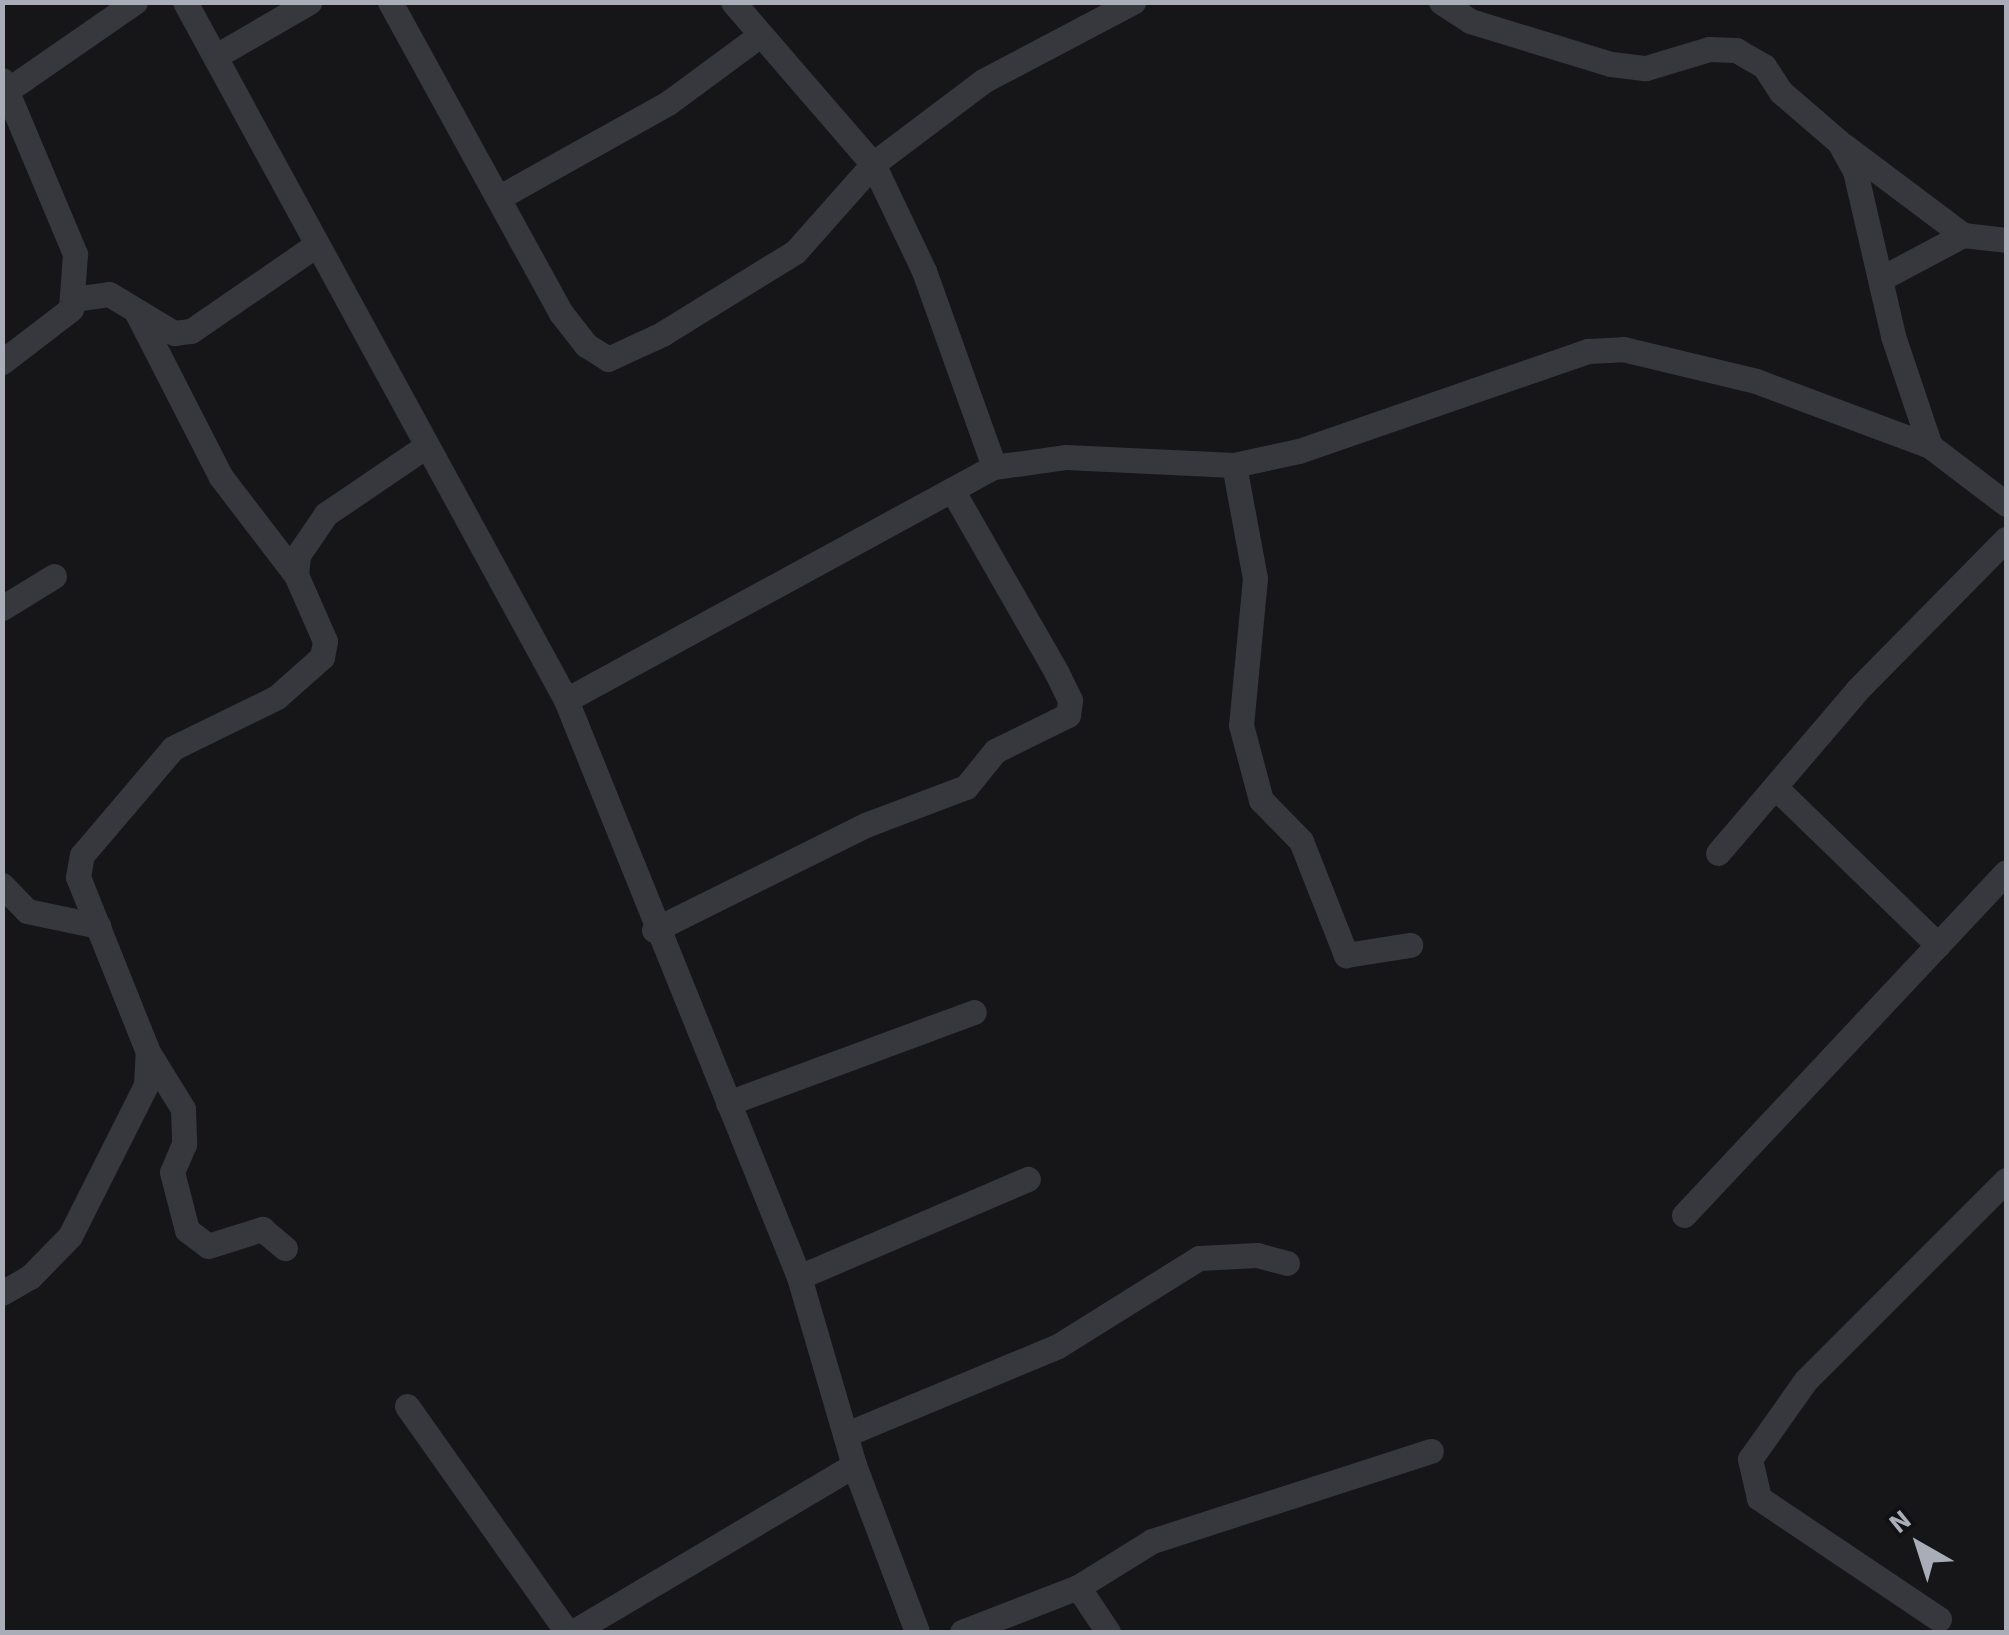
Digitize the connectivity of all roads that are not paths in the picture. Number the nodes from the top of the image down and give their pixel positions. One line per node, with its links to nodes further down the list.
1 (135, 2): 10 (street)
2 (185, 2): 9 (street)
3 (309, 2): 9 (street)
4 (390, 2): 13 (street)
5 (733, 2): 8 (street)
6 (1133, 2): 12 (street)
7 (1441, 2): 11 (street)
8 (759, 36): 12 (street); 13 (street)
9 (216, 56): 16 (street)
10 (5, 88): 18 (street)
11 (1839, 142): 14 (street); 17 (street)
12 (874, 164): 13 (street); 24 (street)
13 (498, 198)
14 (1963, 235): 15 (street); 17 (street)
15 (2006, 240)
16 (316, 245): 19 (street); 21 (street)
17 (1882, 278): 22 (street)
18 (74, 299): 19 (street); 20 (street)
19 (136, 311): 28 (street)
20 (2, 362)
21 (426, 446): 28 (street); 31 (street)
22 (1930, 446): 23 (street); 26 (street)
23 (1234, 464): 24 (street); 38 (street)
24 (994, 467): 25 (street)
25 (952, 490): 31 (street); 37 (street)
26 (2006, 504)
27 (2006, 539): 32 (street)
28 (296, 575): 36 (street)
29 (54, 576): 30 (street)
30 (2, 608)
31 (566, 700): 37 (street)
32 (1775, 787): 33 (street); 39 (street)
33 (1718, 853)
34 (2006, 872): 39 (street)
35 (2, 885): 36 (street)
36 (98, 926): 41 (street)
37 (654, 930): 42 (street)
38 (1410, 945)
39 (1938, 945): 45 (street)
40 (974, 1012): 42 (street)
41 (148, 1052): 46 (street); 49 (street)
42 (728, 1103): 48 (street)
43 (1028, 1178): 48 (street)
44 (2006, 1180): 55 (street)
45 (1684, 1215)
46 (284, 1248)
47 (1287, 1263): 51 (street)
48 (798, 1277): 51 (street)
49 (2, 1293)
50 (407, 1406): 56 (street)
51 (850, 1433): 53 (street)
52 (1430, 1451): 54 (street)
53 (854, 1464): 56 (street); 57 (street)
54 (1078, 1586): 58 (street); 59 (street)
55 (1939, 1618)
56 (570, 1632)
57 (917, 1632)
58 (962, 1632)
59 (1108, 1632)

